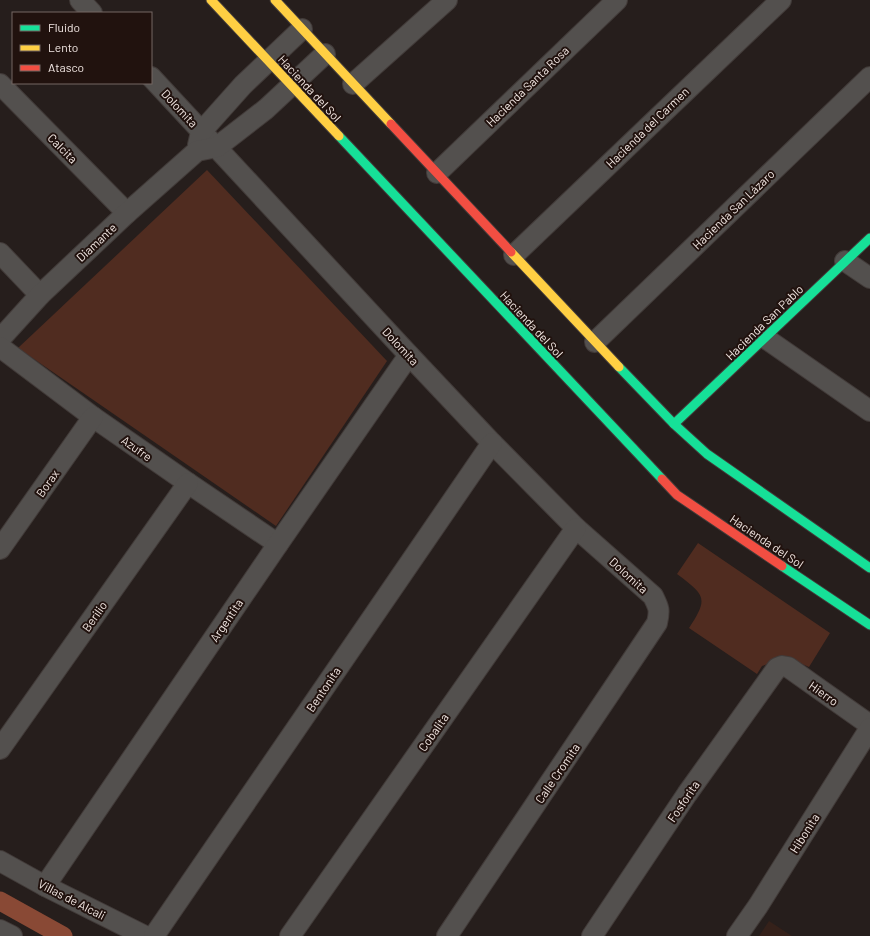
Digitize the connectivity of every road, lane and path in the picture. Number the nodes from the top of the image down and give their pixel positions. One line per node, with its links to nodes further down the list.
1 (80, 0): 7 (street)
2 (211, 0): 10 (street, Hacienda del Sol)
3 (447, 0): 14 (street)
4 (617, 0): 19 (street, Hacienda Santa Rosa)
5 (781, 0): 23 (street, Hacienda del Carmen)
6 (279, 1): 8 (street)
7 (91, 12)
8 (302, 29): 9 (street); 10 (street)
9 (325, 54): 14 (street); 15 (street)
10 (268, 61): 15 (street, Hacienda del Sol); 16 (street)
11 (870, 77): 29 (street, Hacienda San Lázaro)
12 (152, 78): 16 (street, Dolomita)
13 (0, 84): 20 (street, Calcita)
14 (353, 84): 19 (street)
15 (291, 86): 17 (street); 42 (street, Hacienda del Sol)
16 (202, 132): 17 (street, Dolomita); 18 (street)
17 (217, 147): 18 (street); 31 (street, Dolomita)
18 (197, 151): 20 (street, Diamante)
19 (436, 173): 23 (street)
20 (127, 213): 26 (street, Diamante)
21 (870, 238): 24 (street, Hacienda San Pablo)
22 (0, 253): 26 (street)
23 (514, 255): 29 (street)
24 (845, 261): 25 (street); 27 (street, Hacienda San Pablo)
25 (870, 278)
26 (40, 295): 28 (street, Diamante)
27 (766, 338): 32 (street); 34 (street, Hacienda San Pablo)
28 (0, 339)
29 (596, 342): 34 (street)
30 (0, 347): 33 (street, Azufre)
31 (409, 355): 35 (street, Dolomita); 38 (street, Argentita)
32 (870, 412)
33 (93, 417): 36 (street, Azufre); 39 (street, Borax)
34 (674, 424): 40 (street)
35 (492, 443): 37 (street, Dolomita); 52 (street, Bentonita)
36 (188, 483): 38 (street, Azufre); 46 (street, Berilio)
37 (576, 528): 41 (street, Dolomita); 53 (street, Cobalita)
38 (278, 544): 48 (street, Argentita)
39 (0, 549)
40 (870, 568)
41 (658, 606): 54 (street, Calle Cromita)
42 (870, 625)
43 (777, 668): 44 (street, Hierro); 55 (street, Fosforita)
44 (870, 725)
45 (870, 728): 56 (street, Hibonita)
46 (0, 748)
47 (0, 861): 48 (street, Villas de Alcali)
48 (45, 886): 51 (street, Villas de Alcali)
49 (0, 930): 50 (street)
50 (12, 936)
51 (145, 936)
52 (154, 936)
53 (290, 936)
54 (447, 936)
55 (592, 936)
56 (737, 936)

